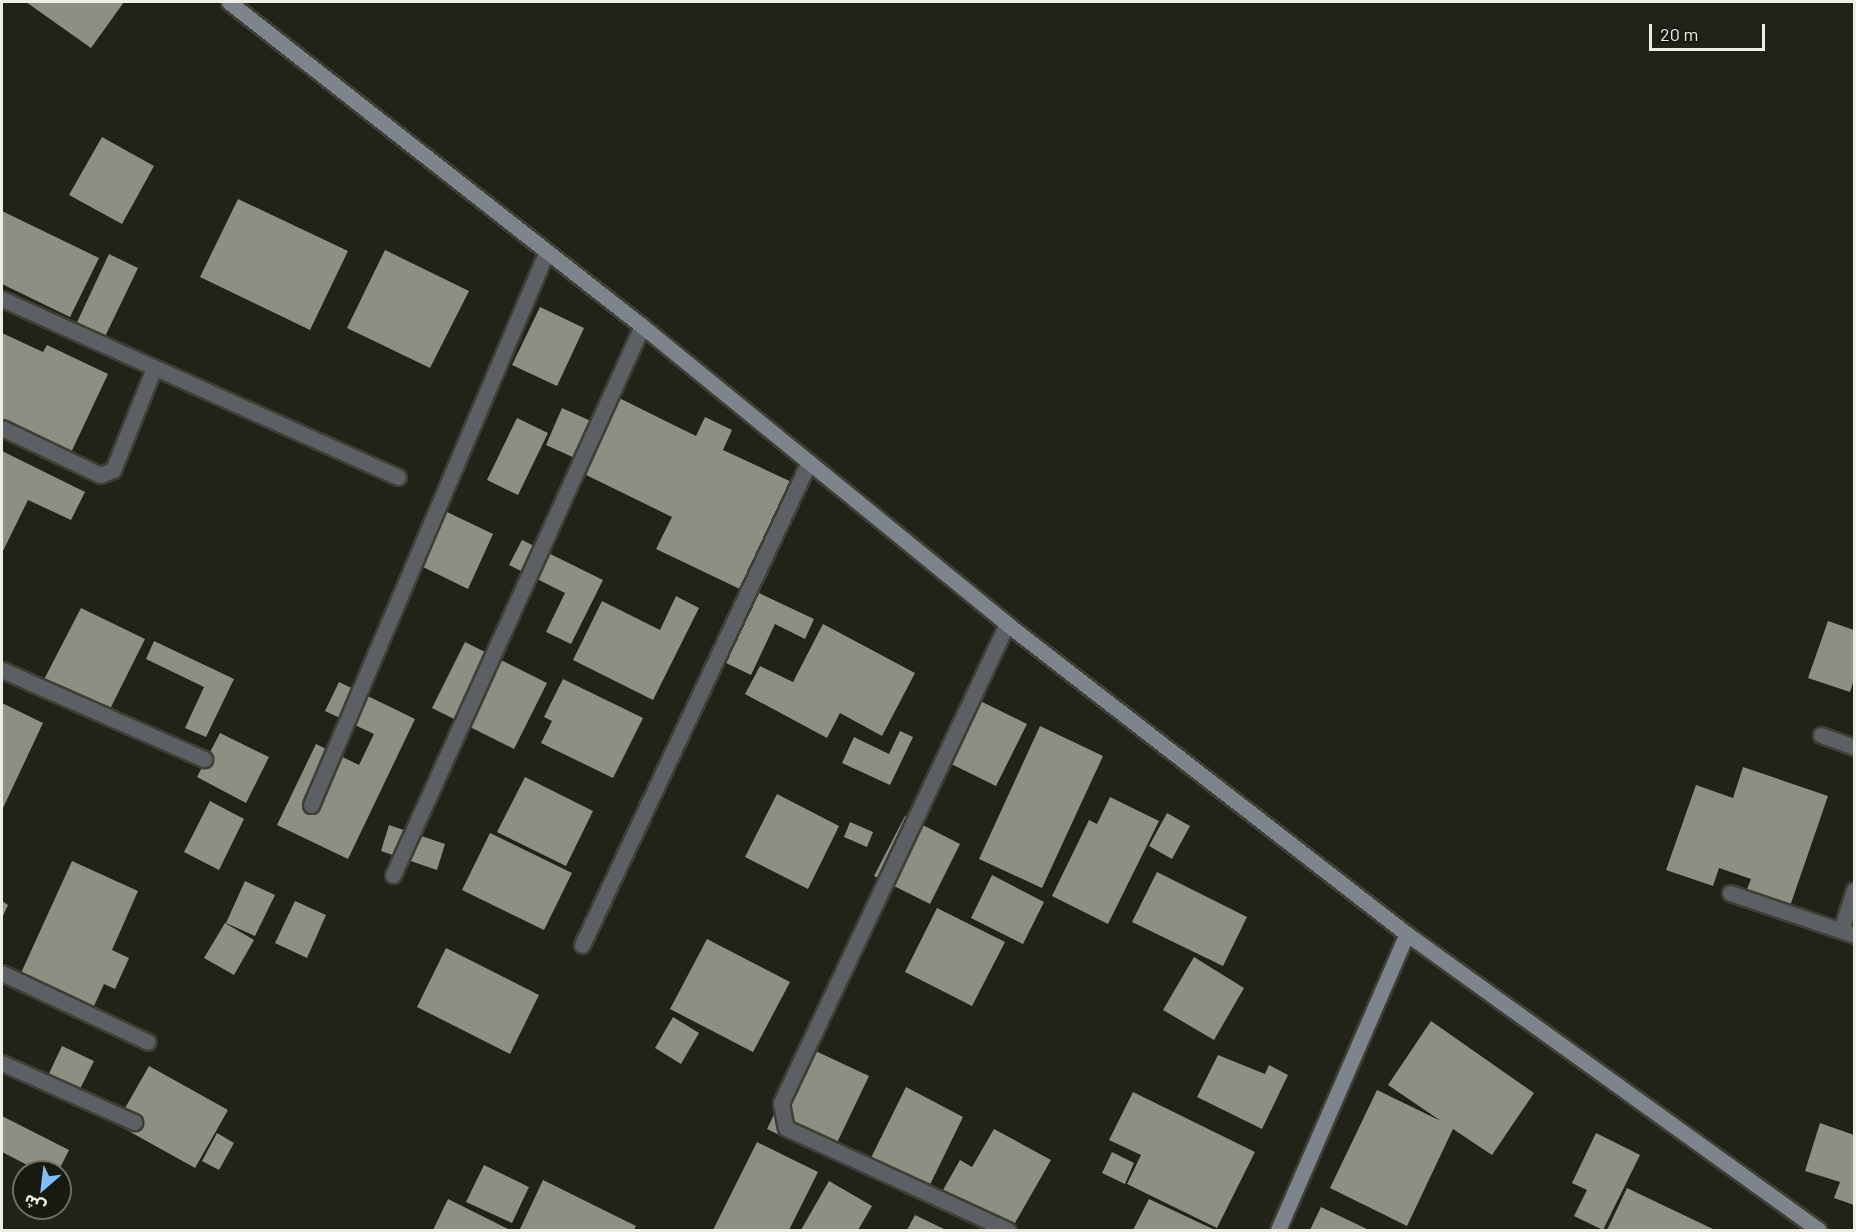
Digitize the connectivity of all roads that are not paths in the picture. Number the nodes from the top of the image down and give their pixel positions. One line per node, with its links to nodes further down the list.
1 (229, 2): 2 (street)
2 (547, 251): 4 (street); 14 (street)
3 (2, 300): 5 (street)
4 (642, 326): 7 (street); 15 (street)
5 (154, 368): 6 (street); 8 (street)
6 (2, 428)
7 (809, 462): 9 (street); 20 (street)
8 (398, 477)
9 (1007, 624): 19 (street); 25 (street)
10 (2, 670): 13 (street)
11 (1821, 735): 12 (street)
12 (1854, 747)
13 (204, 759)
14 (311, 805)
15 (393, 875)
16 (1854, 890): 18 (street)
17 (1730, 893): 18 (street)
18 (1848, 932)
19 (1407, 933): 26 (street); 27 (street)
20 (582, 945)
21 (2, 973): 22 (street)
22 (148, 1042)
23 (2, 1063): 24 (street)
24 (134, 1122)
25 (1008, 1230)
26 (1278, 1230)
27 (1819, 1230)

